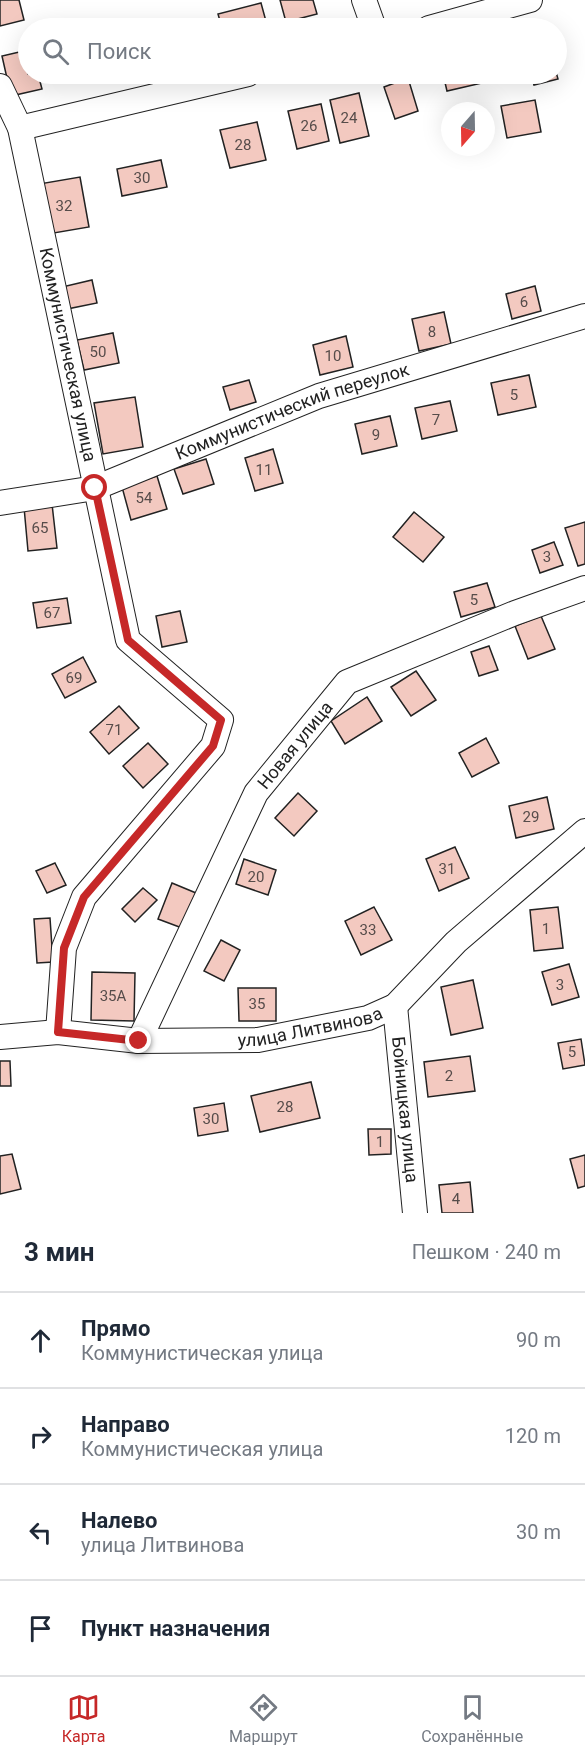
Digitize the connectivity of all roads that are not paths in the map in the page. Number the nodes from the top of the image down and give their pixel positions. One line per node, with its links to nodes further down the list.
1 (364, 0): 3 (street)
2 (530, 0): 4 (street)
3 (370, 18)
4 (465, 18)
5 (206, 84): 7 (street)
6 (0, 86): 7 (street, Коммунистическая улица)
7 (20, 128): 9 (street, Коммунистическая улица)
8 (585, 319): 9 (street, Коммунистический переулок)
9 (95, 488): 10 (street, Коммунистический переулок); 14 (street, Коммунистическая улица)
10 (0, 503)
11 (585, 588): 16 (street, Новая улица)
12 (585, 831): 13 (street, улица Литвинова)
13 (395, 1006): 16 (street, улица Литвинова); 17 (street, Бойницкая улица)
14 (58, 1032): 15 (street, улица Литвинова); 16 (street, улица Литвинова)
15 (0, 1037)
16 (139, 1041)
17 (415, 1213)

